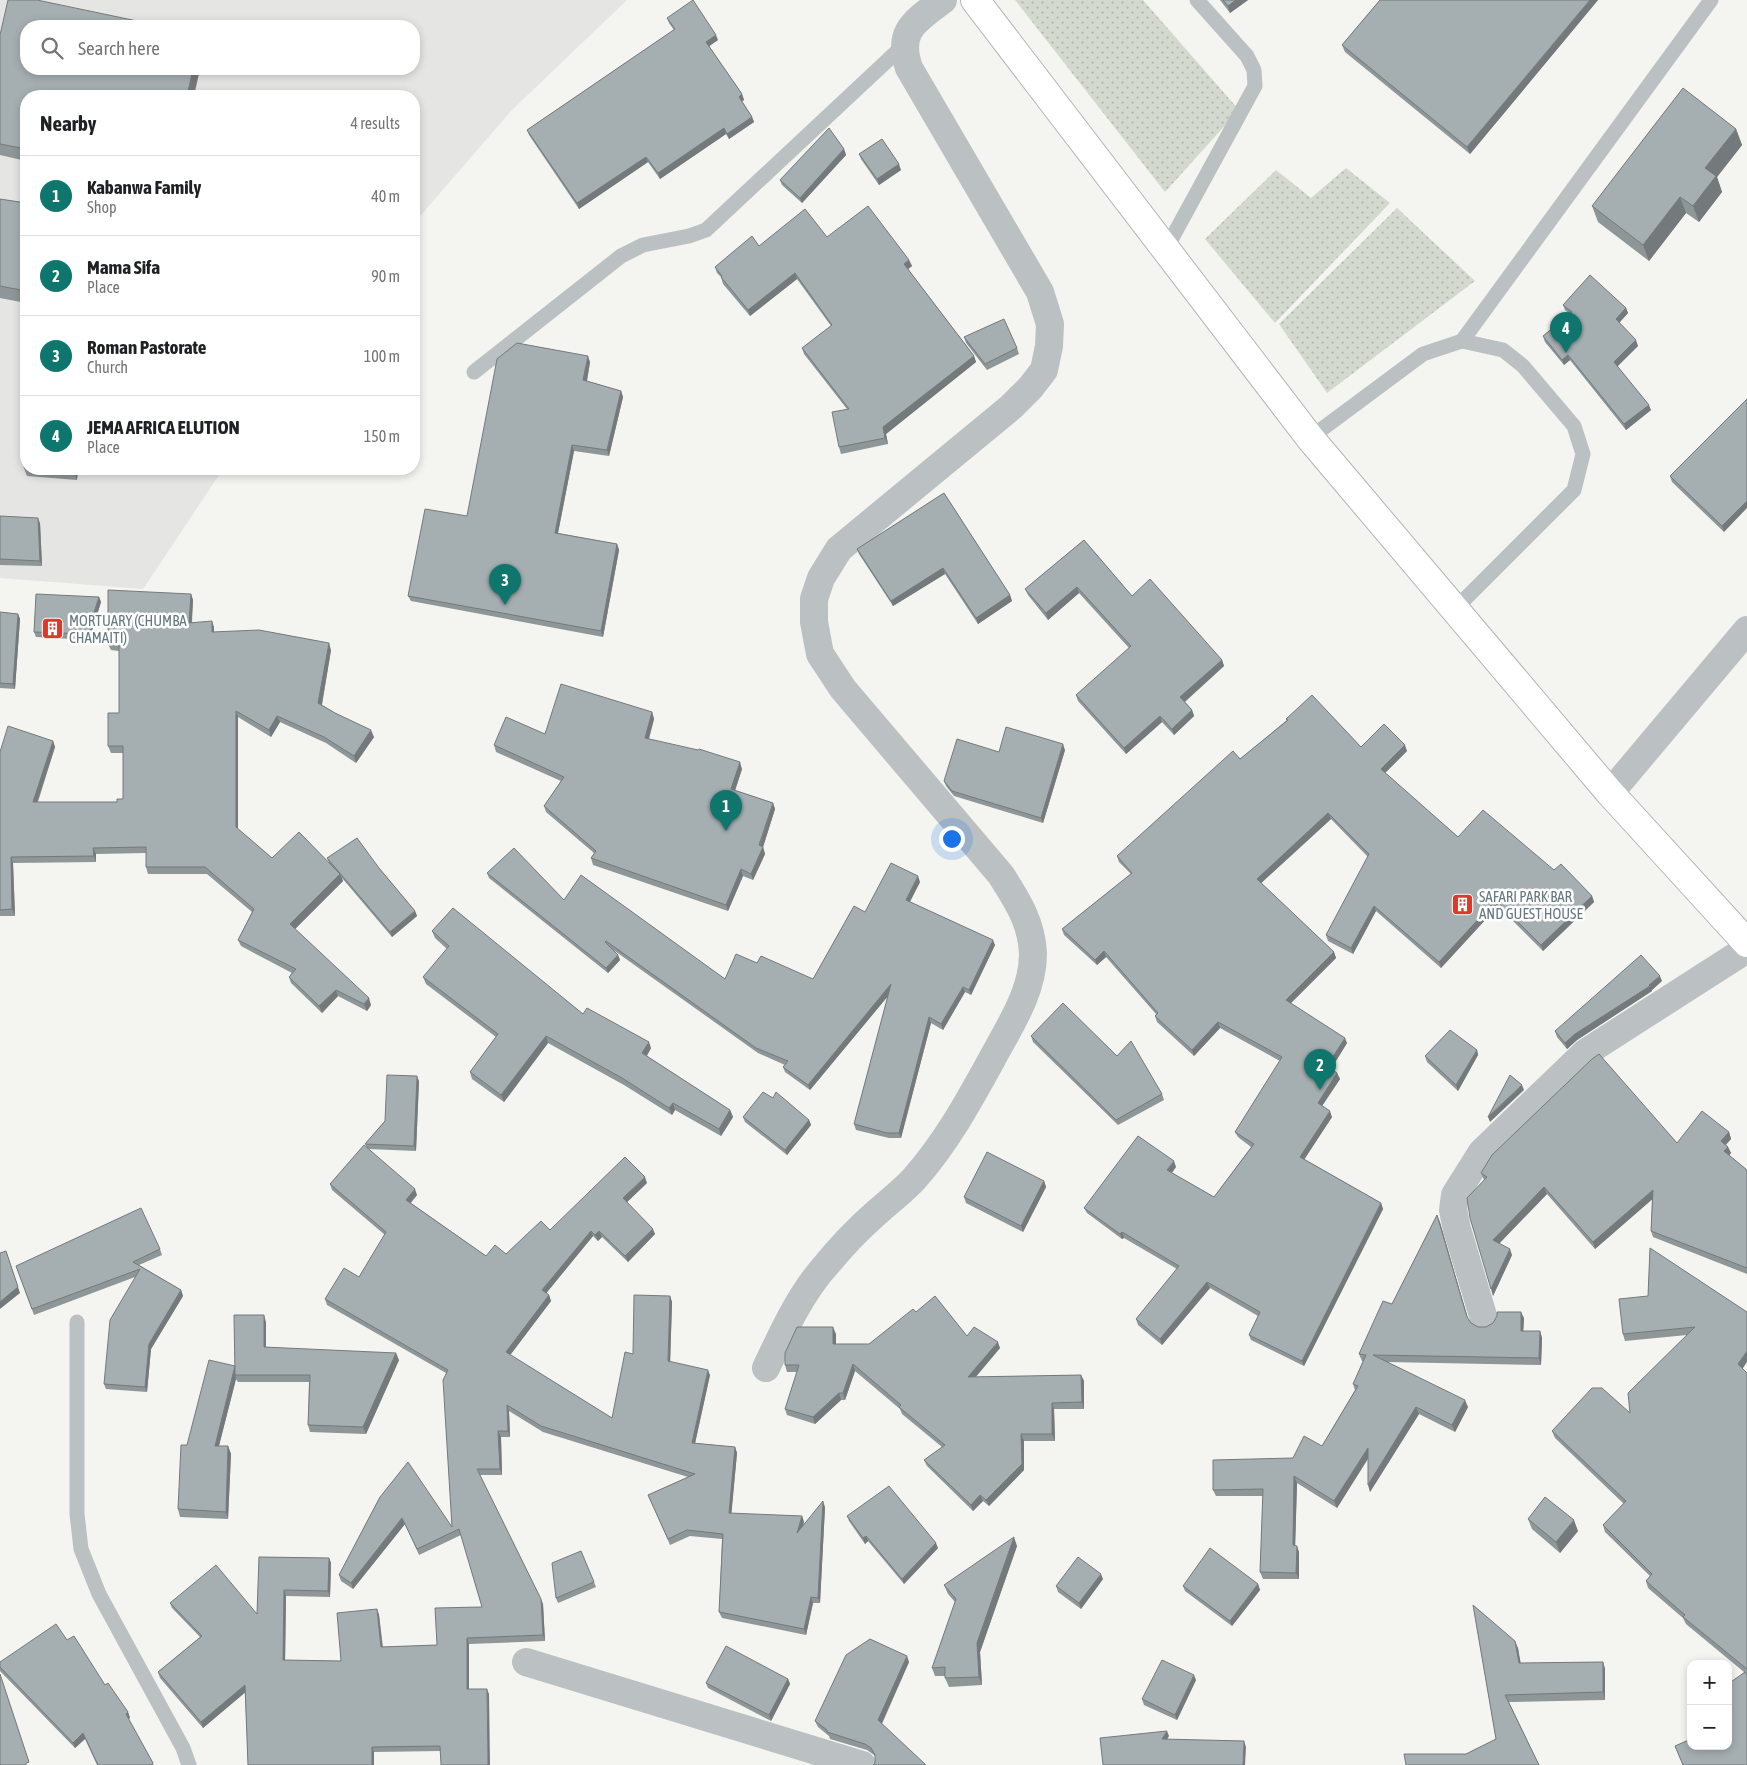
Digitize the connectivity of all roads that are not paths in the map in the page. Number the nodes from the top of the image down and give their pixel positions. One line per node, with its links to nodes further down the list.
1 (943, 0): 5 (street)
2 (976, 0): 6 (highway)
3 (1197, 0): 6 (lane)
4 (1711, 0): 7 (lane)
5 (905, 44): 8 (lane); 17 (street)
6 (1166, 249): 9 (highway)
7 (1462, 341): 9 (lane); 10 (lane)
8 (474, 372)
9 (1310, 438): 10 (highway)
10 (1454, 610): 12 (highway)
11 (1747, 630): 12 (street)
12 (1610, 794): 13 (highway)
13 (1747, 943)
14 (1747, 949): 15 (street)
15 (1484, 1319)
16 (77, 1322): 19 (lane)
17 (766, 1368)
18 (526, 1662): 20 (street)
19 (189, 1765)
20 (862, 1765)

